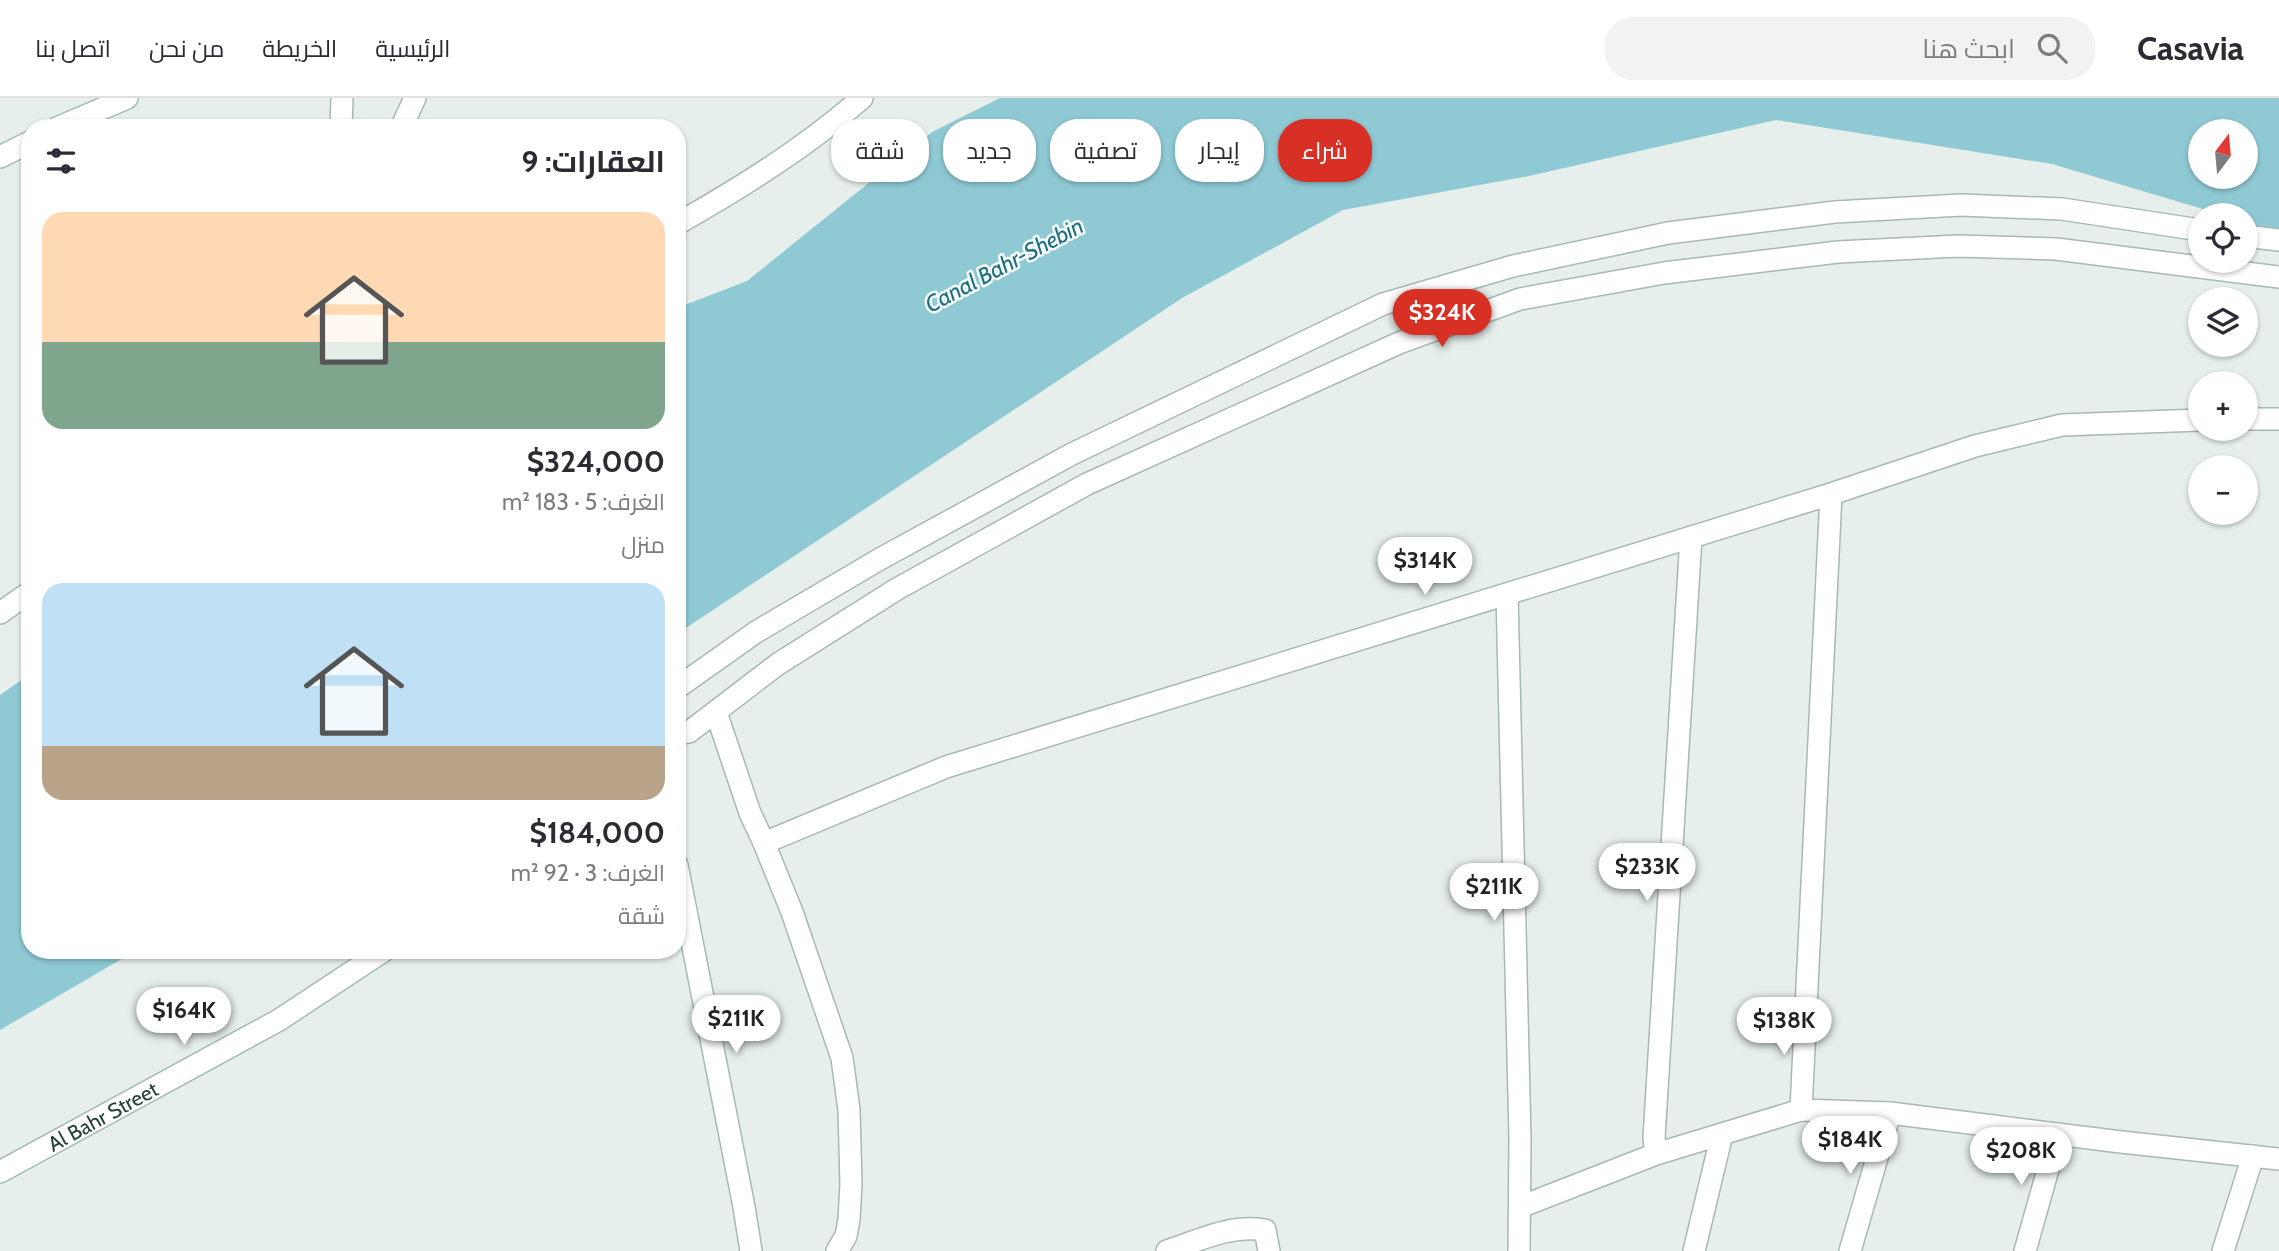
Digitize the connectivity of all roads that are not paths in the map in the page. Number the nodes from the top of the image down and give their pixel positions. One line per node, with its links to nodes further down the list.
1 (127, 98): 5 (street)
2 (342, 98): 6 (street)
3 (415, 98): 7 (street)
4 (862, 98): 10 (street)
5 (78, 119)
6 (341, 119)
7 (405, 119)
8 (21, 146): 9 (street)
9 (0, 157)
10 (686, 219)
11 (2188, 228): 23 (street)
12 (2258, 238): 13 (street)
13 (2279, 240)
14 (2279, 277): 24 (street)
15 (2258, 419): 16 (street)
16 (2279, 419)
17 (2188, 420): 18 (street)
18 (1830, 494): 19 (street); 29 (street)
19 (1691, 537): 20 (street); 33 (street)
20 (1507, 594): 26 (street); 37 (street)
21 (21, 598): 22 (street)
22 (0, 613)
23 (686, 682)
24 (716, 712): 25 (street); 26 (street)
25 (686, 732)
26 (764, 843): 39 (street)
27 (686, 911): 38 (street)
28 (371, 959): 36 (street, Al Bahr Street)
29 (1801, 1110): 30 (street); 31 (street)
30 (1890, 1113): 32 (street); 44 (street)
31 (1722, 1133): 33 (street); 43 (street)
32 (2058, 1134): 34 (street); 45 (street)
33 (1657, 1154): 37 (street)
34 (2253, 1156): 35 (street); 46 (street)
35 (2279, 1159)
36 (0, 1172)
37 (1520, 1207): 42 (street)
38 (751, 1251)
39 (837, 1251)
40 (1167, 1251): 41 (street)
41 (1269, 1251)
42 (1519, 1251)
43 (1694, 1251)
44 (1850, 1251)
45 (2025, 1251)
46 (2223, 1251)

